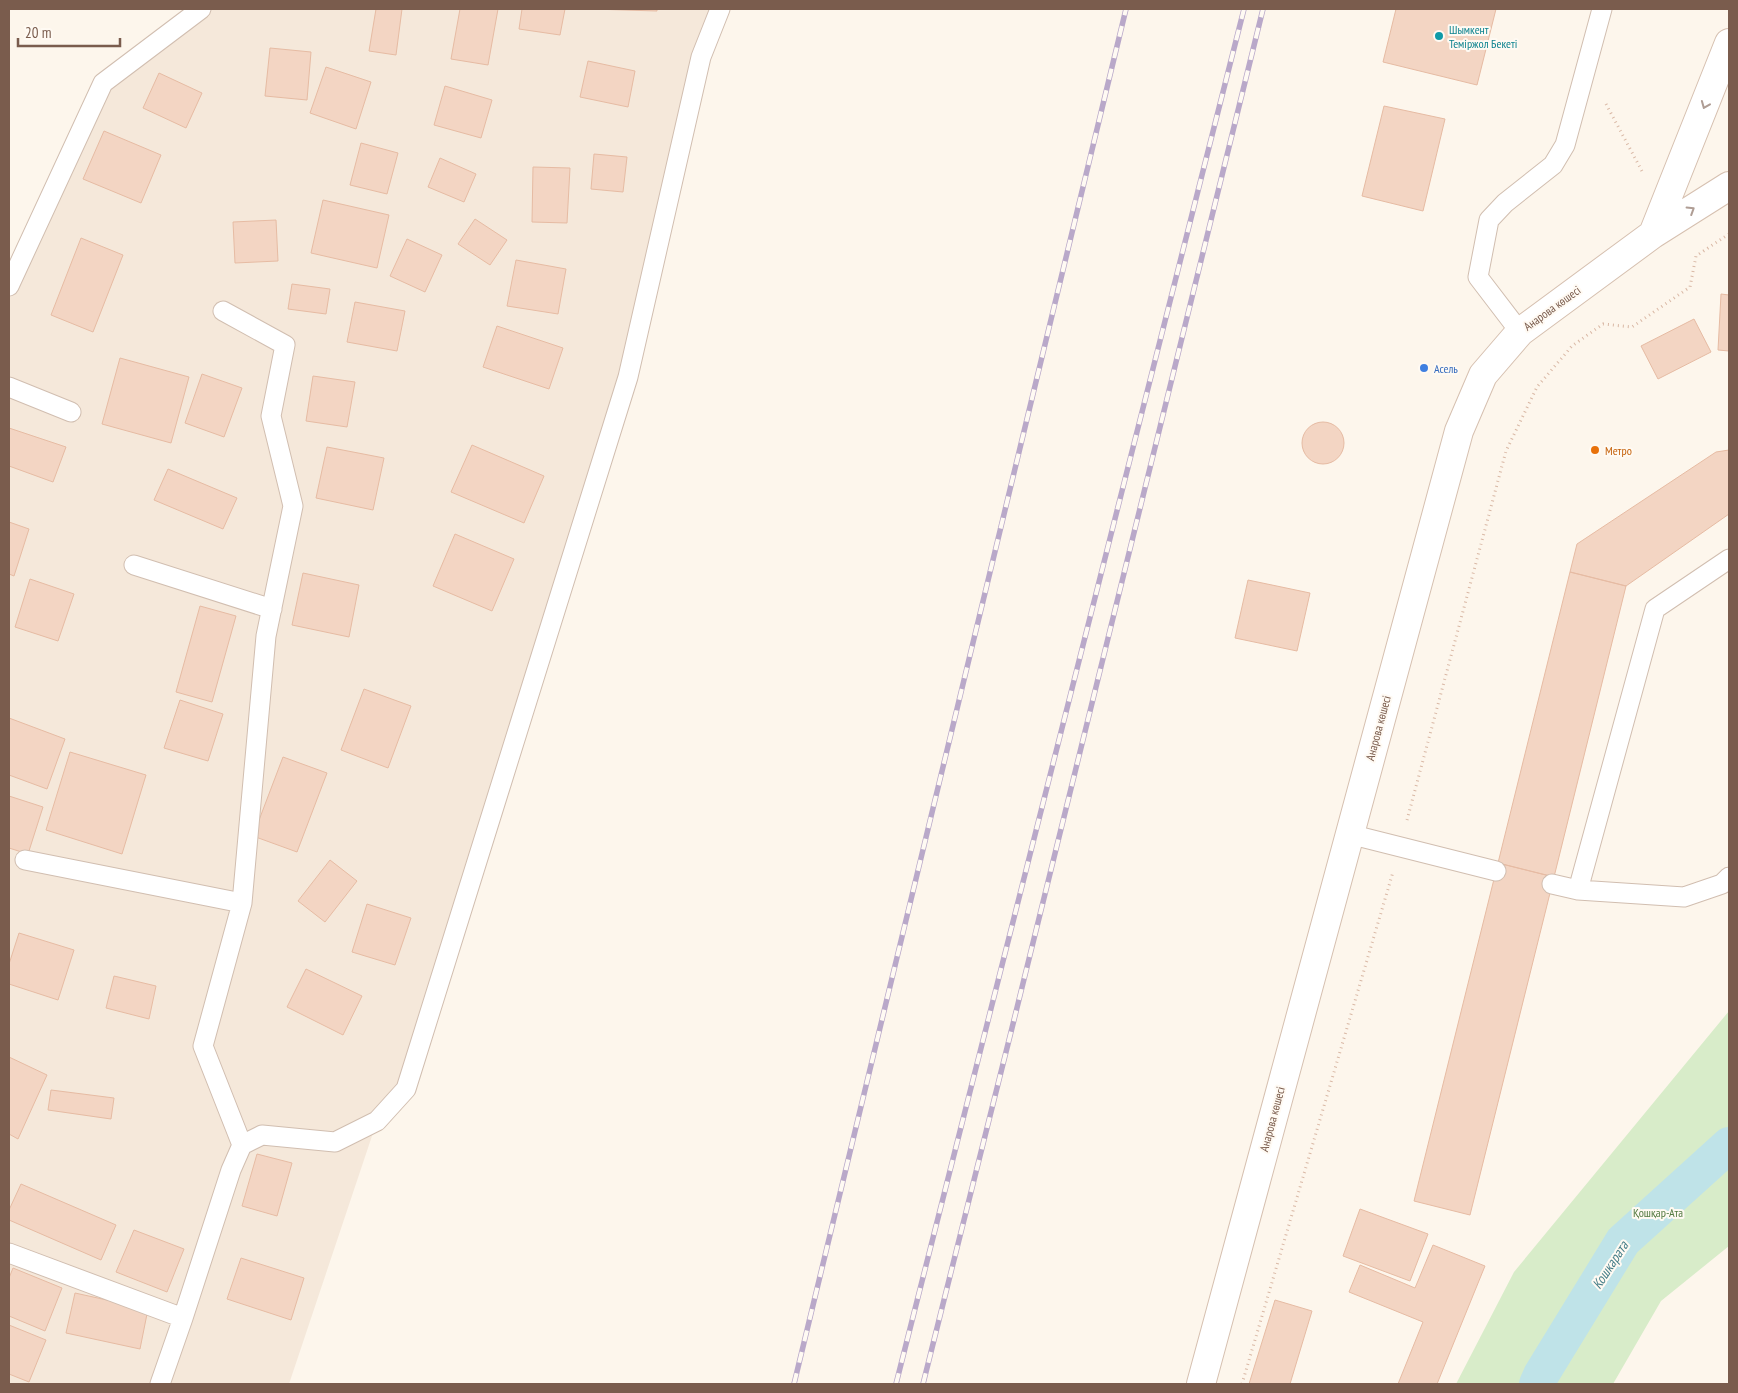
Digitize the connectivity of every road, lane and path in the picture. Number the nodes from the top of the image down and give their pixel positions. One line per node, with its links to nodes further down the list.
1 (201, 9): 11 (lane)
2 (720, 9): 27 (lane)
3 (1602, 9): 13 (lane)
4 (1729, 44): 5 (main road)
5 (1722, 83): 9 (main road, one-way to 9)
6 (1604, 101): 7 (path)
7 (1645, 176)
8 (1729, 186): 9 (main road, Анарова көшесі, one-way to 8)
9 (1652, 234): 13 (main road, Анарова көшесі)
10 (1729, 234): 20 (path)
11 (9, 286)
12 (223, 311): 18 (lane)
13 (1520, 332): 19 (main road, Анарова көшесі)
14 (9, 388): 15 (lane)
15 (71, 412)
16 (1729, 559): 25 (lane)
17 (134, 565): 18 (lane)
18 (272, 609): 26 (lane)
19 (1349, 834): 20 (lane); 31 (main road, Анарова көшесі)
20 (1400, 847): 22 (lane); 32 (path)
21 (25, 860): 26 (lane)
22 (1496, 871)
23 (1729, 877): 25 (lane)
24 (1552, 884): 25 (lane)
25 (1578, 890)
26 (242, 902): 27 (lane)
27 (242, 1145): 29 (lane)
28 (9, 1253): 29 (lane)
29 (183, 1318): 30 (lane)
30 (160, 1384)
31 (1201, 1384)
32 (1242, 1384)

